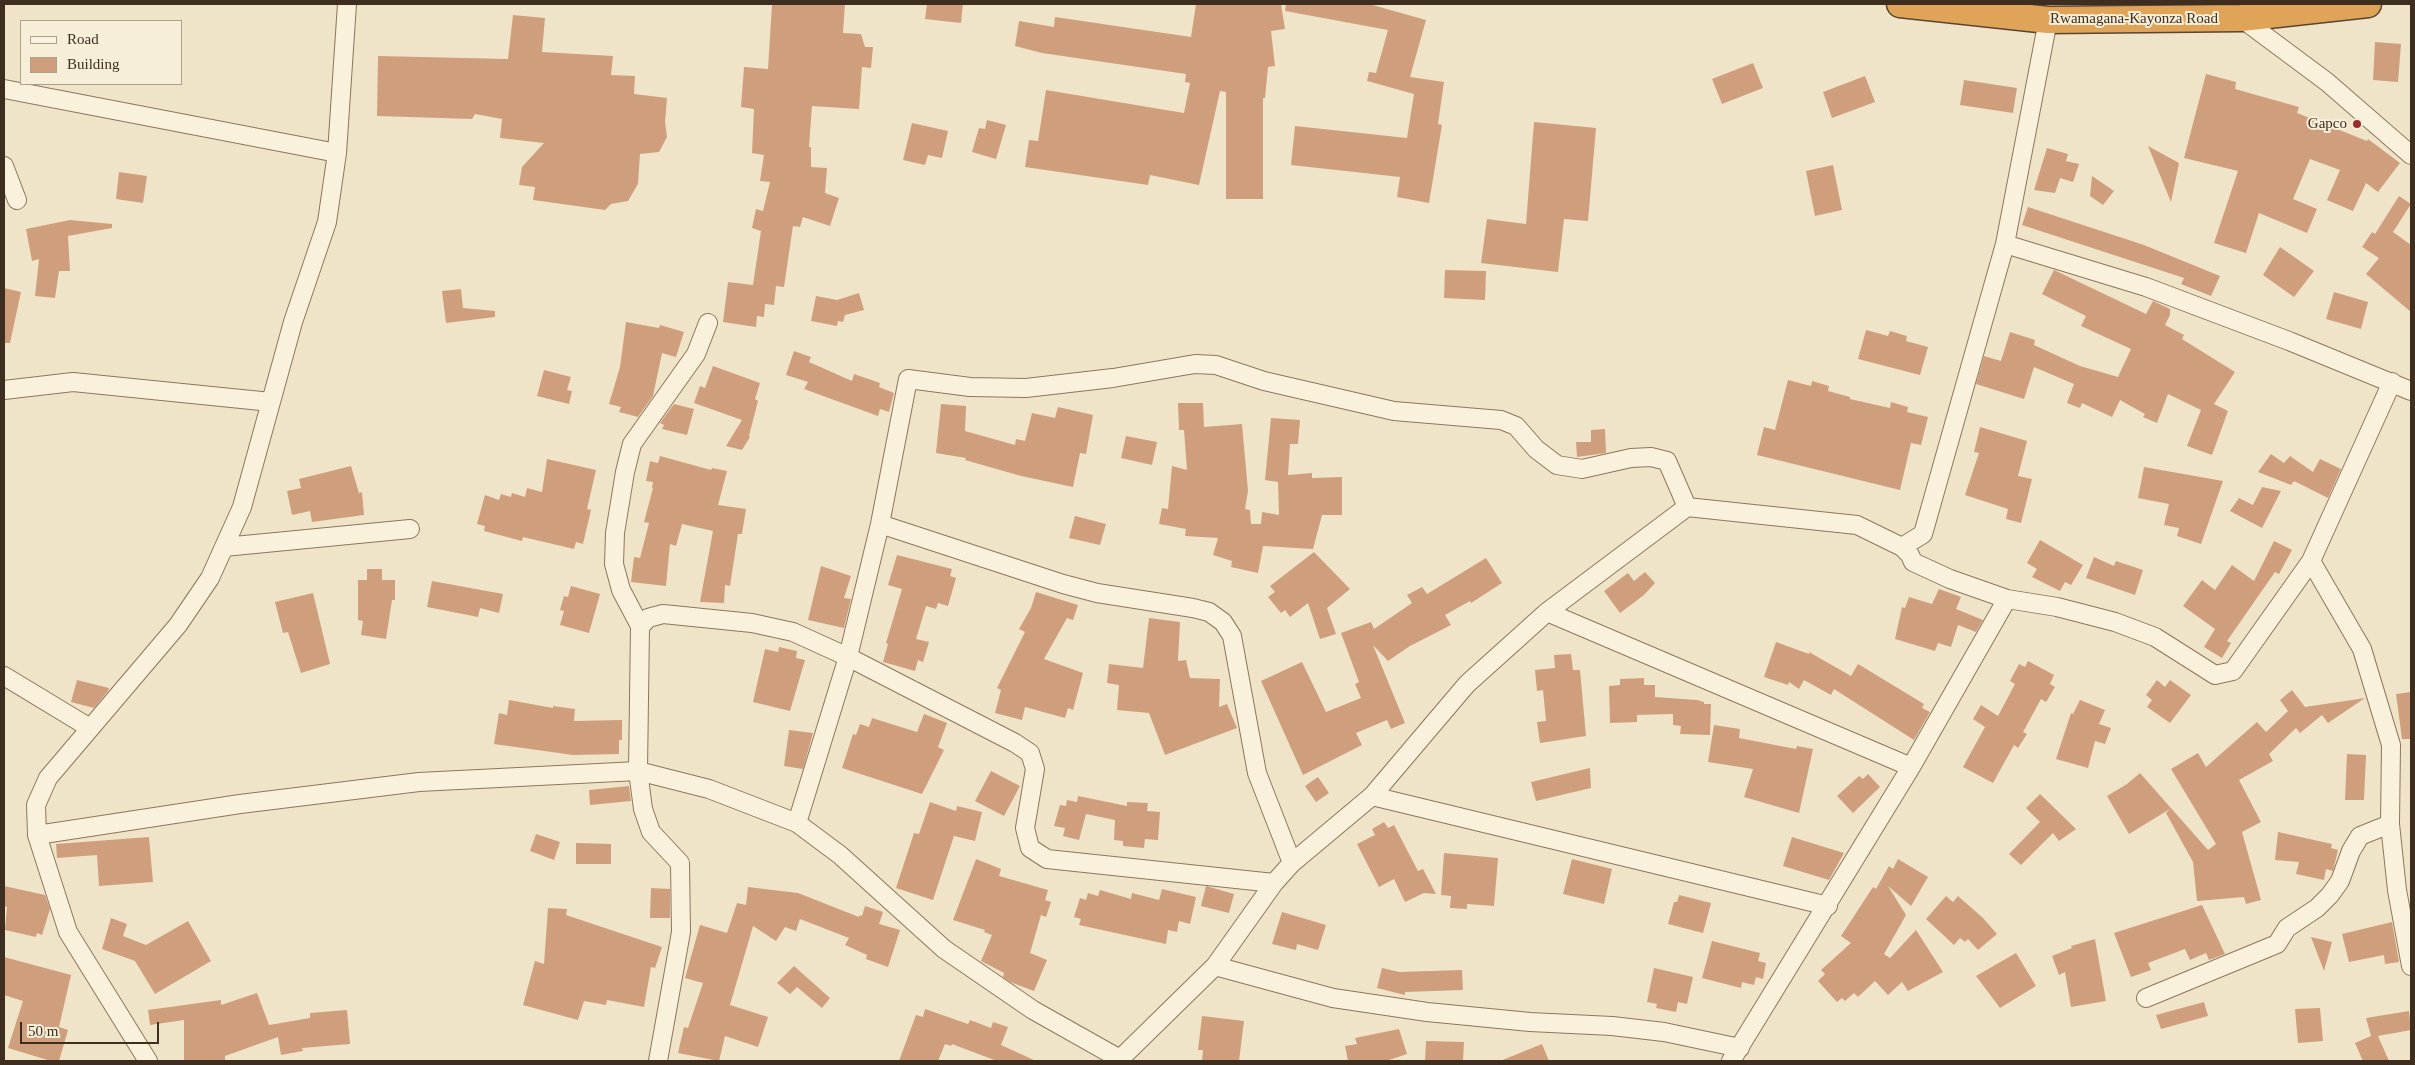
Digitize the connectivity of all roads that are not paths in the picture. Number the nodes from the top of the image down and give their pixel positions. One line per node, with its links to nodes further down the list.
1 (346, 4): 8 (street)
2 (1900, 4): 6 (highway, Rwamagana-Kayonza Road)
3 (2368, 4): 4 (highway, Rwamagana-Kayonza Road)
4 (2288, 8): 5 (highway, Rwamagana-Kayonza Road)
5 (2241, 18): 6 (highway, Rwamagana-Kayonza Road); 9 (street)
6 (2048, 20): 12 (street)
7 (4, 89): 8 (street)
8 (337, 154): 17 (street)
9 (2411, 155)
10 (4, 166): 11 (street)
11 (17, 200)
12 (2005, 244): 14 (street); 22 (street)
13 (708, 323): 26 (street)
14 (2392, 382): 16 (street); 23 (street)
15 (4, 390): 17 (street)
16 (2411, 391)
17 (271, 402): 21 (street)
18 (1687, 507): 19 (street); 22 (street); 25 (street)
19 (880, 524): 27 (street); 36 (street)
20 (410, 529): 21 (street)
21 (224, 547): 29 (street)
22 (1902, 548): 24 (street)
23 (2311, 560): 24 (street); 34 (street)
24 (2007, 599): 30 (street)
25 (1547, 612): 30 (street); 32 (street)
26 (640, 626): 27 (street); 31 (street)
27 (848, 657): 33 (street); 37 (street)
28 (4, 676): 29 (street)
29 (88, 731): 35 (street)
30 (1912, 768): 38 (street)
31 (638, 771): 33 (street); 35 (street); 45 (street)
32 (1372, 796): 36 (street); 38 (street)
33 (797, 823): 43 (street)
34 (2390, 824): 40 (street); 41 (street)
35 (37, 835): 44 (street)
36 (1292, 863): 37 (street)
37 (1274, 883): 39 (street)
38 (1828, 906): 42 (street)
39 (1216, 966): 42 (street); 43 (street)
40 (2411, 966)
41 (2146, 998)
42 (1736, 1054)
43 (1119, 1060)
44 (148, 1061)
45 (658, 1061)

